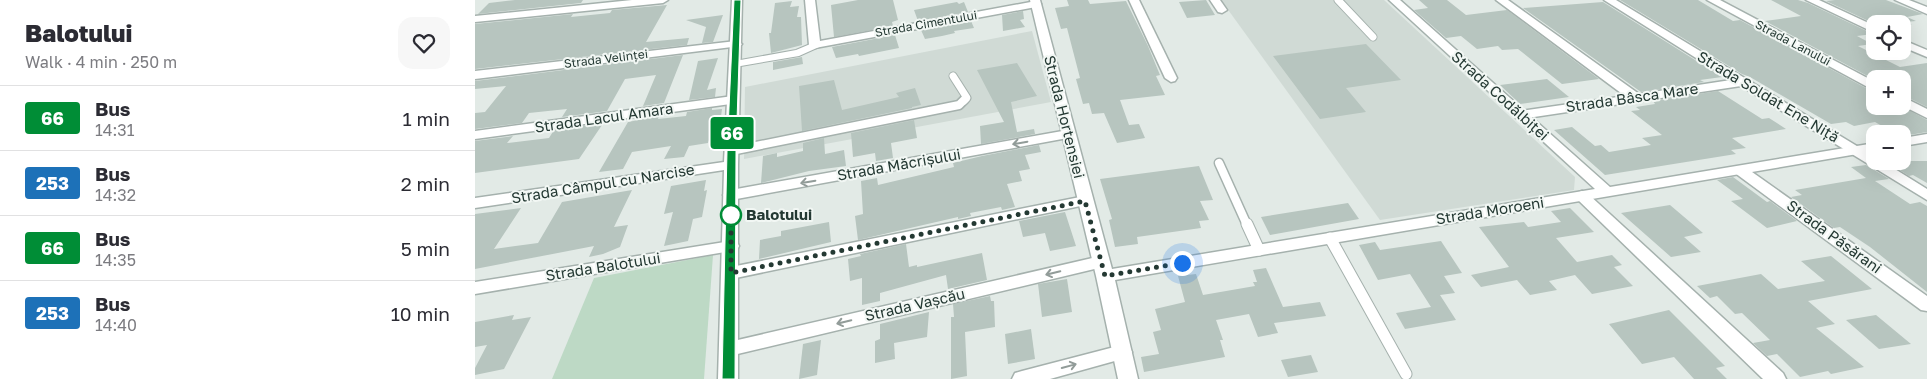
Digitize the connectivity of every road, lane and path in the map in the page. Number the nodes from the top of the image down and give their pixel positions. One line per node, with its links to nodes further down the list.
1 (663, 0): 17 (street)
2 (737, 0): 20 (street)
3 (823, 0): 13 (street)
4 (1134, 0): 27 (street)
5 (1215, 0): 15 (street)
6 (1337, 0): 19 (lane)
7 (1394, 0): 34 (street, Strada Codălbiței)
8 (1501, 0): 30 (street)
9 (1609, 0): 28 (street, Strada Soldat Ene Niță)
10 (1712, 0): 29 (street, Strada Lanului)
11 (1811, 0): 18 (street)
12 (1900, 0): 16 (street)
13 (810, 1): 21 (street)
14 (1036, 2): 21 (street, Strada Cimentului); 35 (street, Strada Hortensiei)
15 (1222, 10)
16 (1927, 11)
17 (475, 19)
18 (1866, 26)
19 (1373, 37)
20 (736, 44): 24 (street); 25 (street, Strada Velinței)
21 (815, 44): 24 (street)
22 (1911, 47): 23 (street)
23 (1927, 54)
24 (735, 64): 31 (street)
25 (475, 75)
26 (953, 76): 41 (lane)
27 (1171, 78)
28 (1743, 82): 30 (street, Strada Bâsca Mare); 40 (street, Strada Soldat Ene Niță)
29 (1866, 82)
30 (1635, 97): 34 (street, Strada Bâsca Mare)
31 (733, 100): 36 (street, Strada Lacul Amara); 41 (street)
32 (1911, 105): 33 (street)
33 (1927, 114)
34 (1521, 115): 44 (street, Strada Codălbiței)
35 (1068, 134): 45 (street, Strada Măcrișului, one-way to 45); 48 (street, Strada Hortensiei)
36 (475, 135)
37 (1927, 138): 38 (street)
38 (1911, 141)
39 (1866, 149): 40 (street, Strada Moroeni)
40 (1855, 151): 43 (street, Strada Moroeni); 46 (street, Strada Soldat Ene Niță)
41 (731, 158): 45 (street); 49 (street, Strada Câmpul cu Narcise)
42 (1219, 163): 52 (lane)
43 (1740, 170): 44 (street, Strada Moroeni); 56 (street, Strada Păsărani)
44 (1607, 192): 47 (street, Strada Moroeni)
45 (731, 195): 51 (street)
46 (1927, 195)
47 (1581, 196): 50 (street, Strada Moroeni); 63 (street)
48 (1085, 201): 53 (street, Strada Hortensiei); 54 (street)
49 (475, 203)
50 (1330, 238): 52 (street, Strada Moroeni); 59 (lane)
51 (731, 246): 54 (street); 55 (street, Strada Balotului)
52 (1259, 250): 53 (street, Strada Moroeni)
53 (1103, 269): 57 (street, Strada Vașcău, one-way to 57); 58 (street, Strada Hortensiei)
54 (731, 273): 57 (street)
55 (475, 288)
56 (1927, 305)
57 (729, 348): 60 (street)
58 (1122, 352): 61 (street, one-way to 58); 62 (street, Strada Hortensiei)
59 (1406, 374)
60 (728, 379)
61 (1022, 379)
62 (1128, 379)
63 (1776, 379)

